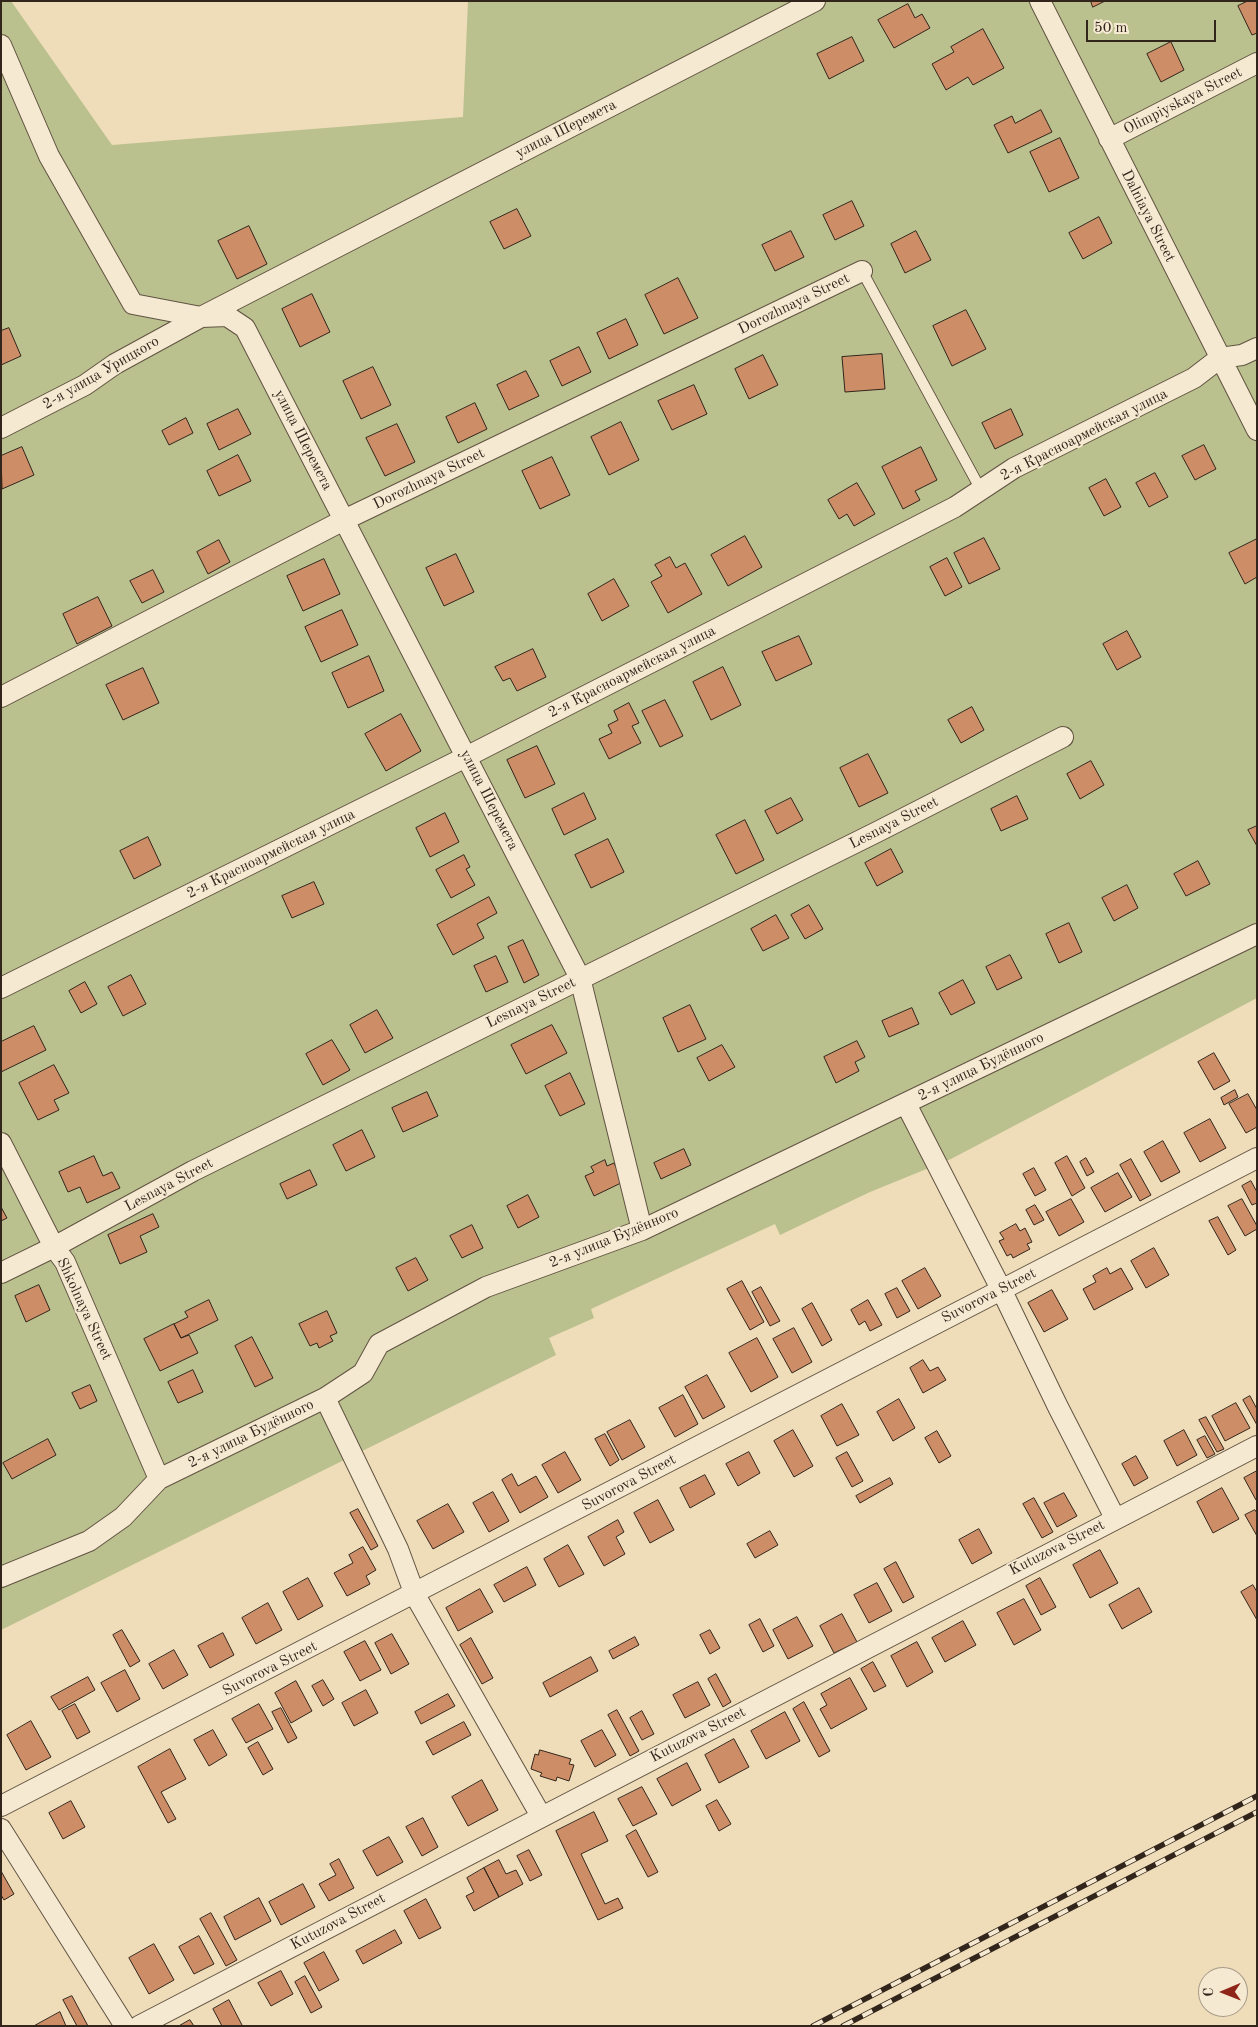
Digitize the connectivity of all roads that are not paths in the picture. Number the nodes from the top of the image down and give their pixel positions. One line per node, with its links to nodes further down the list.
1 (815, 1): 7 (street, улица Шеремета)
2 (1040, 1): 5 (street, Dalniaya Street)
3 (1, 44): 7 (street)
4 (1257, 63): 5 (street, Olimpiyskaya Street)
5 (1109, 139): 9 (street, Dalniaya Street)
6 (862, 271): 12 (lane); 13 (street, Dorozhnaya Street)
7 (201, 317): 10 (street, 2-я улица Урицкого); 13 (street, улица Шеремета)
8 (1257, 348): 9 (street, 2-я Красноармейская улица)
9 (1220, 358): 11 (street, Dalniaya Street); 12 (street, 2-я Красноармейская улица)
10 (1, 428)
11 (1257, 430)
12 (981, 490): 16 (street, 2-я Красноармейская улица)
13 (344, 520): 14 (street, Dorozhnaya Street); 16 (street, улица Шеремета)
14 (1, 697)
15 (1063, 738): 18 (street, Lesnaya Street)
16 (466, 756): 18 (street, улица Шеремета); 19 (street, 2-я Красноармейская улица)
17 (1257, 934): 20 (street, 2-я улица Будённого)
18 (580, 978): 23 (street, улица Шеремета); 24 (street, Lesnaya Street)
19 (1, 988)
20 (906, 1104): 23 (street, 2-я улица Будённого); 26 (street)
21 (1, 1143): 24 (street, Shkolnaya Street)
22 (1257, 1158): 26 (street, Suvorova Street)
23 (642, 1230): 27 (street, 2-я улица Будённого)
24 (54, 1247): 25 (street, Lesnaya Street); 29 (street, Shkolnaya Street)
25 (1, 1273)
26 (1002, 1289): 30 (street); 32 (street, Suvorova Street)
27 (325, 1398): 29 (street, 2-я улица Будённого); 32 (street)
28 (1257, 1446): 30 (street, Kutuzova Street)
29 (159, 1479): 31 (street, 2-я улица Будённого)
30 (1115, 1518): 34 (street, Kutuzova Street)
31 (1, 1577)
32 (415, 1595): 33 (street, Suvorova Street); 34 (street)
33 (1, 1806)
34 (541, 1816): 37 (street, Kutuzova Street)
35 (1, 1829): 36 (street)
36 (125, 2026)
37 (140, 2026)

